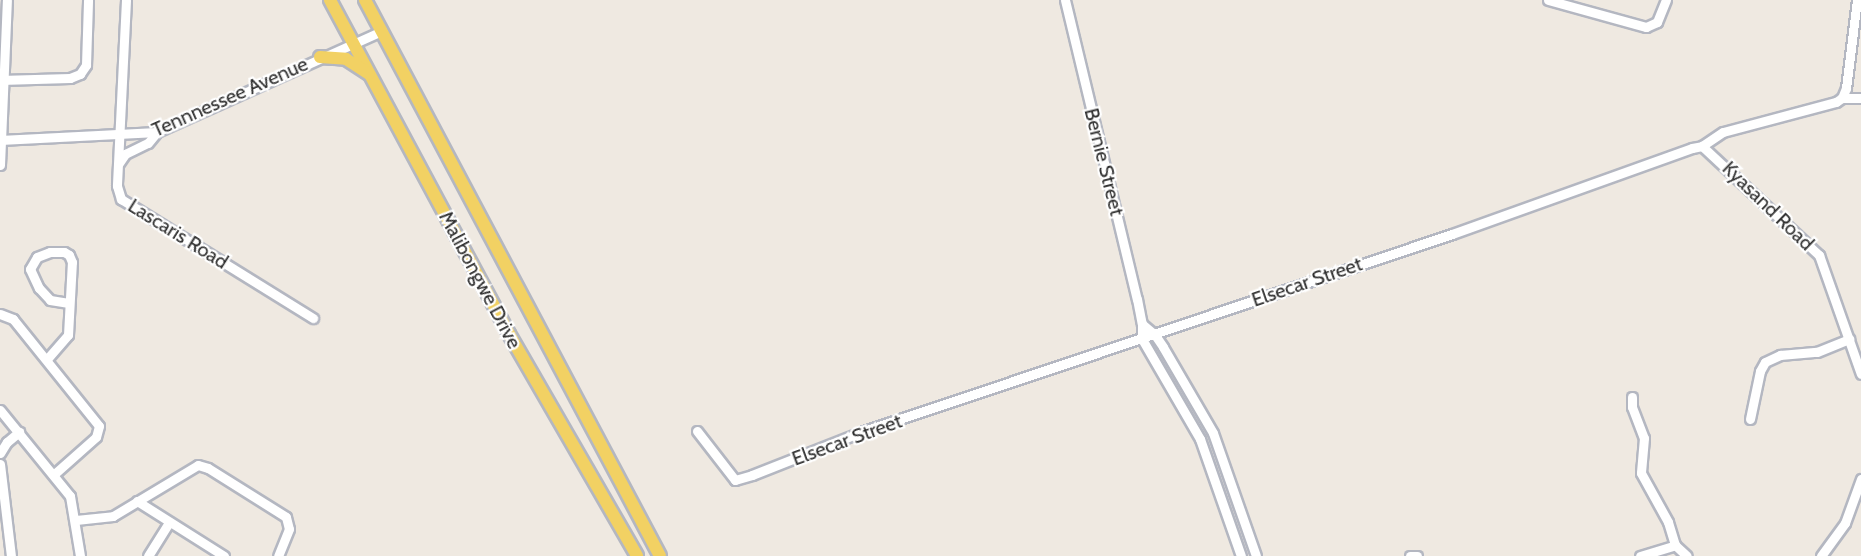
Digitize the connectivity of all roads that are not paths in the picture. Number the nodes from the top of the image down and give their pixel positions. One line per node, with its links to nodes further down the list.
1 (7, 0): 14 (street)
2 (88, 0): 14 (street)
3 (126, 0): 18 (street, Lascaris Road)
4 (330, 0): 11 (main road, Malibongwe Drive)
5 (365, 0): 10 (main road, Malibongwe Drive)
6 (1065, 0): 26 (street, Bernie Street)
7 (1548, 0): 8 (street)
8 (1666, 0)
9 (1857, 0): 15 (street)
10 (382, 31): 11 (street, Tennnessee Avenue); 51 (main road, Malibongwe Drive)
11 (352, 43): 12 (street, Tennnessee Avenue); 13 (main road, Malibongwe Drive)
12 (320, 57): 13 (main road); 17 (street, Tennnessee Avenue)
13 (370, 75): 50 (main road, Malibongwe Drive)
14 (2, 80): 19 (street)
15 (1842, 98): 16 (street, Elsecar Street); 20 (street, Elsecar Street)
16 (1861, 98)
17 (157, 132): 18 (street, Tennnessee Avenue); 22 (street)
18 (119, 136): 19 (street, Tennnessee Avenue); 22 (street, Lascaris Road)
19 (1, 140): 21 (street)
20 (1702, 146): 27 (street, Elsecar Street); 29 (street, Kyasand Road)
21 (0, 165)
22 (118, 165): 25 (street, Lascaris Road)
23 (69, 303): 23 (street); 30 (street)
24 (0, 314): 30 (street)
25 (313, 318)
26 (1142, 324): 27 (street); 28 (street, Bernie Street)
27 (1155, 335): 28 (street, Elsecar Street); 53 (street)
28 (1142, 339): 35 (street, Elsecar Street); 52 (street)
29 (1849, 339): 31 (street, Kyasand Road); 34 (street)
30 (47, 359): 39 (street)
31 (1861, 374)
32 (1632, 397): 44 (street)
33 (0, 410): 36 (street)
34 (1750, 419)
35 (697, 431)
36 (19, 432): 37 (street); 39 (street)
37 (0, 453)
38 (0, 464): 45 (street)
39 (53, 475): 42 (street)
40 (1860, 482): 58 (street)
41 (137, 501): 42 (street); 43 (street); 49 (street)
42 (76, 520): 46 (street)
43 (169, 522): 47 (street); 48 (street)
44 (1675, 545): 56 (street); 57 (street)
45 (11, 556)
46 (80, 556)
47 (148, 556)
48 (224, 556)
49 (278, 556)
50 (638, 556)
51 (660, 556)
52 (1241, 556)
53 (1256, 556)
54 (1410, 556): 55 (street)
55 (1417, 556)
56 (1640, 556)
57 (1687, 556)
58 (1821, 556)

